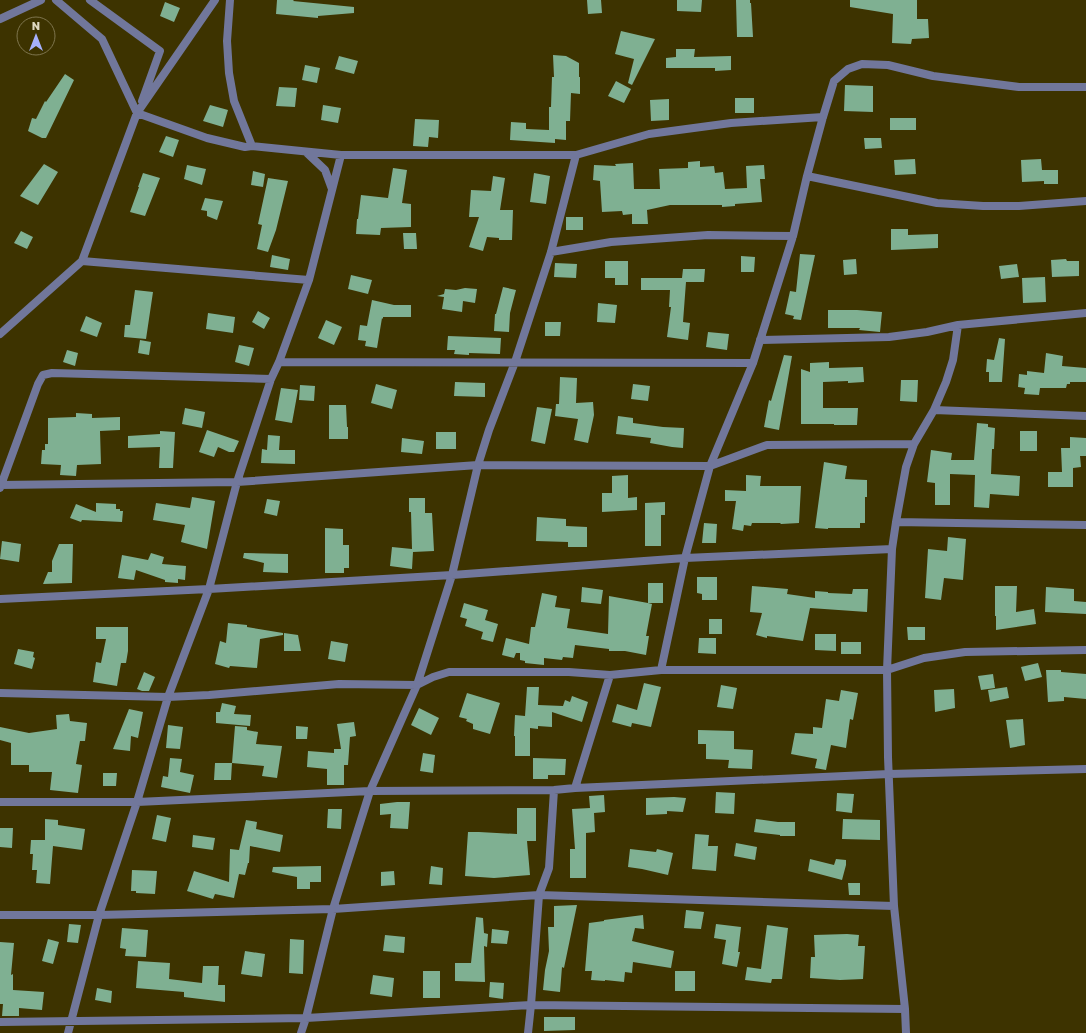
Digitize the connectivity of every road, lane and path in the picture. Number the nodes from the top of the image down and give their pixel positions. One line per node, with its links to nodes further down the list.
1 (41, 0): 6 (street)
2 (56, 0): 8 (street)
3 (90, 0): 8 (street)
4 (215, 0): 8 (street)
5 (230, 0): 10 (street)
6 (0, 19)
7 (1086, 87): 9 (street)
8 (137, 113): 10 (street); 19 (street)
9 (823, 117): 13 (street); 14 (street)
10 (252, 146): 11 (street)
11 (306, 152): 12 (street); 15 (street)
12 (341, 155): 13 (street); 15 (street)
13 (576, 155): 18 (street)
14 (807, 176): 16 (street); 17 (street)
15 (332, 188): 20 (street)
16 (1086, 201)
17 (794, 236): 18 (street); 24 (street)
18 (551, 252): 26 (street)
19 (82, 261): 20 (street); 23 (street)
20 (309, 280): 25 (street)
21 (1086, 313): 22 (street)
22 (958, 325): 24 (street); 29 (street)
23 (0, 334)
24 (760, 340): 27 (street)
25 (279, 362): 26 (street); 28 (street)
26 (515, 362): 27 (street); 32 (street)
27 (753, 363): 33 (street)
28 (271, 379): 34 (street); 35 (street)
29 (934, 410): 30 (street); 31 (street)
30 (1086, 416)
31 (914, 444): 33 (street); 36 (street)
32 (478, 465): 33 (street); 34 (street); 40 (street)
33 (710, 466): 39 (street)
34 (237, 482): 35 (street); 41 (street)
35 (0, 486)
36 (896, 522): 37 (street); 38 (street)
37 (1086, 525)
38 (892, 549): 39 (street); 45 (street)
39 (685, 558): 40 (street); 44 (street)
40 (452, 575): 41 (street); 47 (street)
41 (209, 589): 42 (street); 49 (street)
42 (0, 599)
43 (1086, 650): 45 (street)
44 (661, 670): 45 (street); 46 (street)
45 (887, 670): 51 (street)
46 (610, 675): 47 (street); 52 (street)
47 (416, 685): 49 (street); 54 (street)
48 (0, 693): 49 (street)
49 (168, 697): 56 (street)
50 (1086, 769): 51 (street)
51 (889, 774): 52 (street); 58 (street)
52 (575, 788): 53 (street)
53 (554, 790): 54 (street); 57 (street)
54 (370, 791): 56 (street); 59 (street)
55 (0, 802): 56 (street)
56 (137, 802): 61 (street)
57 (539, 895): 58 (street); 59 (street); 62 (street)
58 (894, 906): 63 (street)
59 (333, 909): 61 (street); 64 (street)
60 (0, 915): 61 (street)
61 (99, 915): 65 (street)
62 (531, 1006): 63 (street); 64 (street); 69 (street)
63 (905, 1009): 70 (street)
64 (306, 1018): 65 (street); 68 (street)
65 (71, 1021): 66 (street); 67 (street)
66 (0, 1022)
67 (68, 1033)
68 (301, 1033)
69 (528, 1033)
70 (906, 1033)

